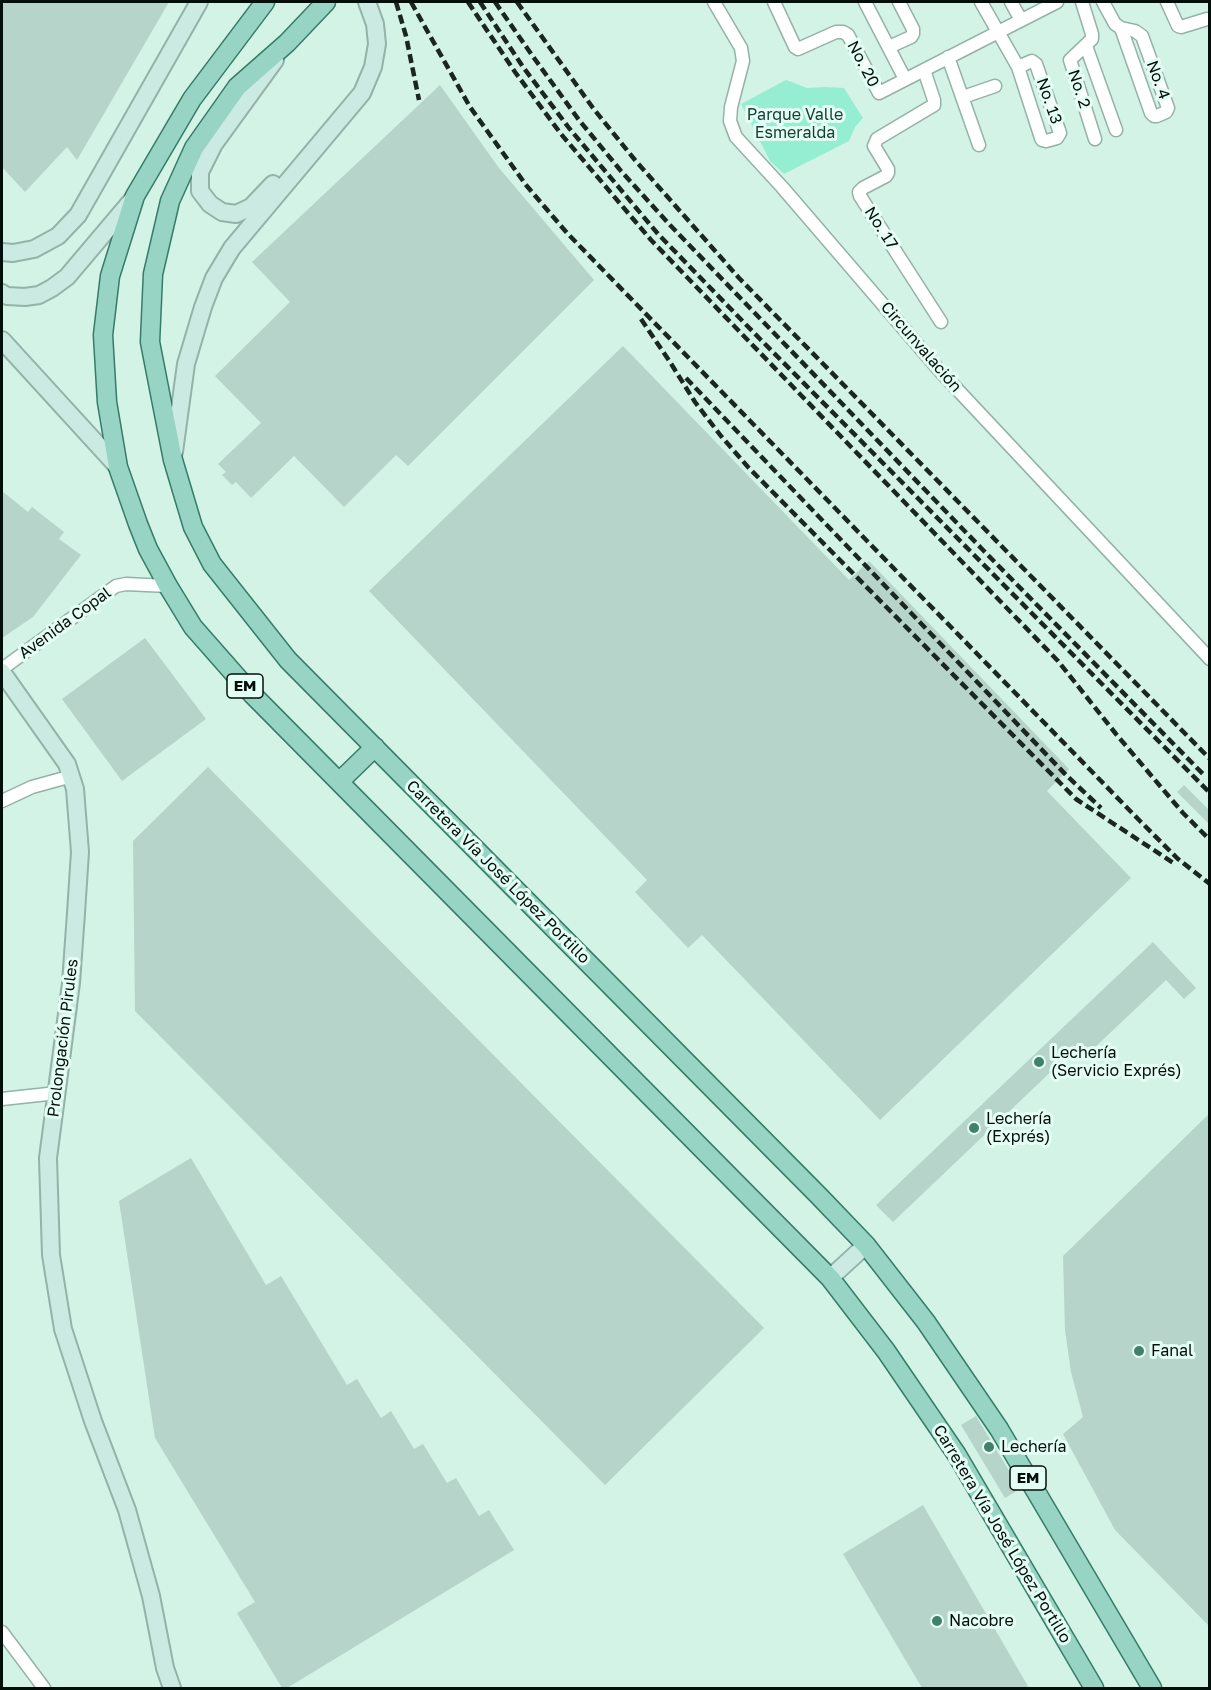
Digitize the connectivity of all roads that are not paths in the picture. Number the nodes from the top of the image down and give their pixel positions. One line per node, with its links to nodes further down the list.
1 (199, 2): 33 (main road)
2 (264, 2): 32 (main road, Carretera Vía José López Portillo / EM)
3 (367, 2): 31 (main road)
4 (714, 2): 40 (street, Circunvalación)
5 (774, 2): 25 (street, No. 20)
6 (865, 2): 21 (street)
7 (899, 2): 21 (street)
8 (981, 2): 18 (street, No. 13)
9 (1011, 2): 16 (street)
10 (1057, 2): 16 (street)
11 (1082, 2): 20 (street, No. 2)
12 (1103, 2): 17 (street, No. 4)
13 (1167, 2): 15 (street)
14 (324, 4): 19 (main road, Carretera Vía José López Portillo / EM)
15 (1207, 19)
16 (1021, 20): 18 (street)
17 (1121, 28): 17 (street, No. 4)
18 (998, 32): 22 (street); 23 (street, No. 13)
19 (287, 43): 31 (main road); 37 (main road, Carretera Vía José López Portillo / EM)
20 (1086, 46): 28 (street, No. 2); 29 (street, No. 2)
21 (889, 47): 25 (street)
22 (948, 57): 24 (street); 27 (street)
23 (1018, 67): 23 (street, No. 13)
24 (924, 70): 25 (street); 35 (street, No. 17)
25 (906, 79)
26 (994, 86): 27 (street)
27 (963, 97): 30 (street)
28 (1116, 130)
29 (1095, 139)
30 (979, 145)
31 (315, 150): 37 (main road)
32 (135, 196): 34 (main road); 38 (main road, Carretera Vía José López Portillo / EM)
33 (2, 252)
34 (2, 293)
35 (941, 322)
36 (2, 340): 38 (main road)
37 (173, 460): 42 (main road, Carretera Vía José López Portillo / EM)
38 (118, 467): 39 (main road, Carretera Vía José López Portillo / EM)
39 (168, 586): 41 (street, Avenida Copal); 44 (main road, Carretera Vía José López Portillo / EM)
40 (1209, 659)
41 (2, 671): 43 (main road, Prolongación Pirules)
42 (375, 747): 44 (main road); 48 (main road, Carretera Vía José López Portillo / EM)
43 (72, 776): 45 (street); 46 (main road, Prolongación Pirules)
44 (339, 782): 49 (main road, Carretera Vía José López Portillo / EM)
45 (2, 801)
46 (57, 1093): 47 (street); 52 (main road, Prolongación Pirules)
47 (2, 1099)
48 (866, 1245): 49 (main road); 54 (main road, Carretera Vía José López Portillo / EM)
49 (830, 1278): 53 (main road, Carretera Vía José López Portillo / EM)
50 (2, 1632): 51 (street)
51 (44, 1689)
52 (172, 1689)
53 (1094, 1689)
54 (1152, 1689)

